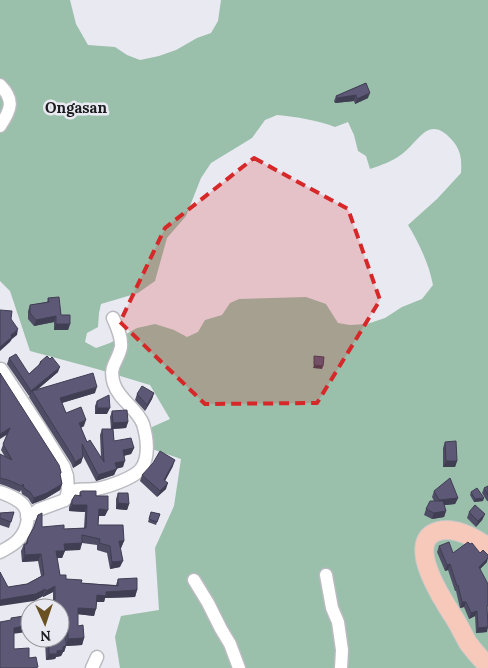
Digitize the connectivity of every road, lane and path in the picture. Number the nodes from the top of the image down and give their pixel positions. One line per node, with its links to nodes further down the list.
1 (0, 85): 2 (street)
2 (0, 126)
3 (113, 318): 6 (street)
4 (1, 369): 6 (street)
5 (0, 492): 7 (street)
6 (67, 495): 7 (street)
7 (27, 516): 9 (street)
8 (488, 547): 12 (highway)
9 (0, 552)
10 (326, 575): 14 (street)
11 (194, 580): 13 (street)
12 (488, 666)
13 (239, 668)
14 (341, 668)

